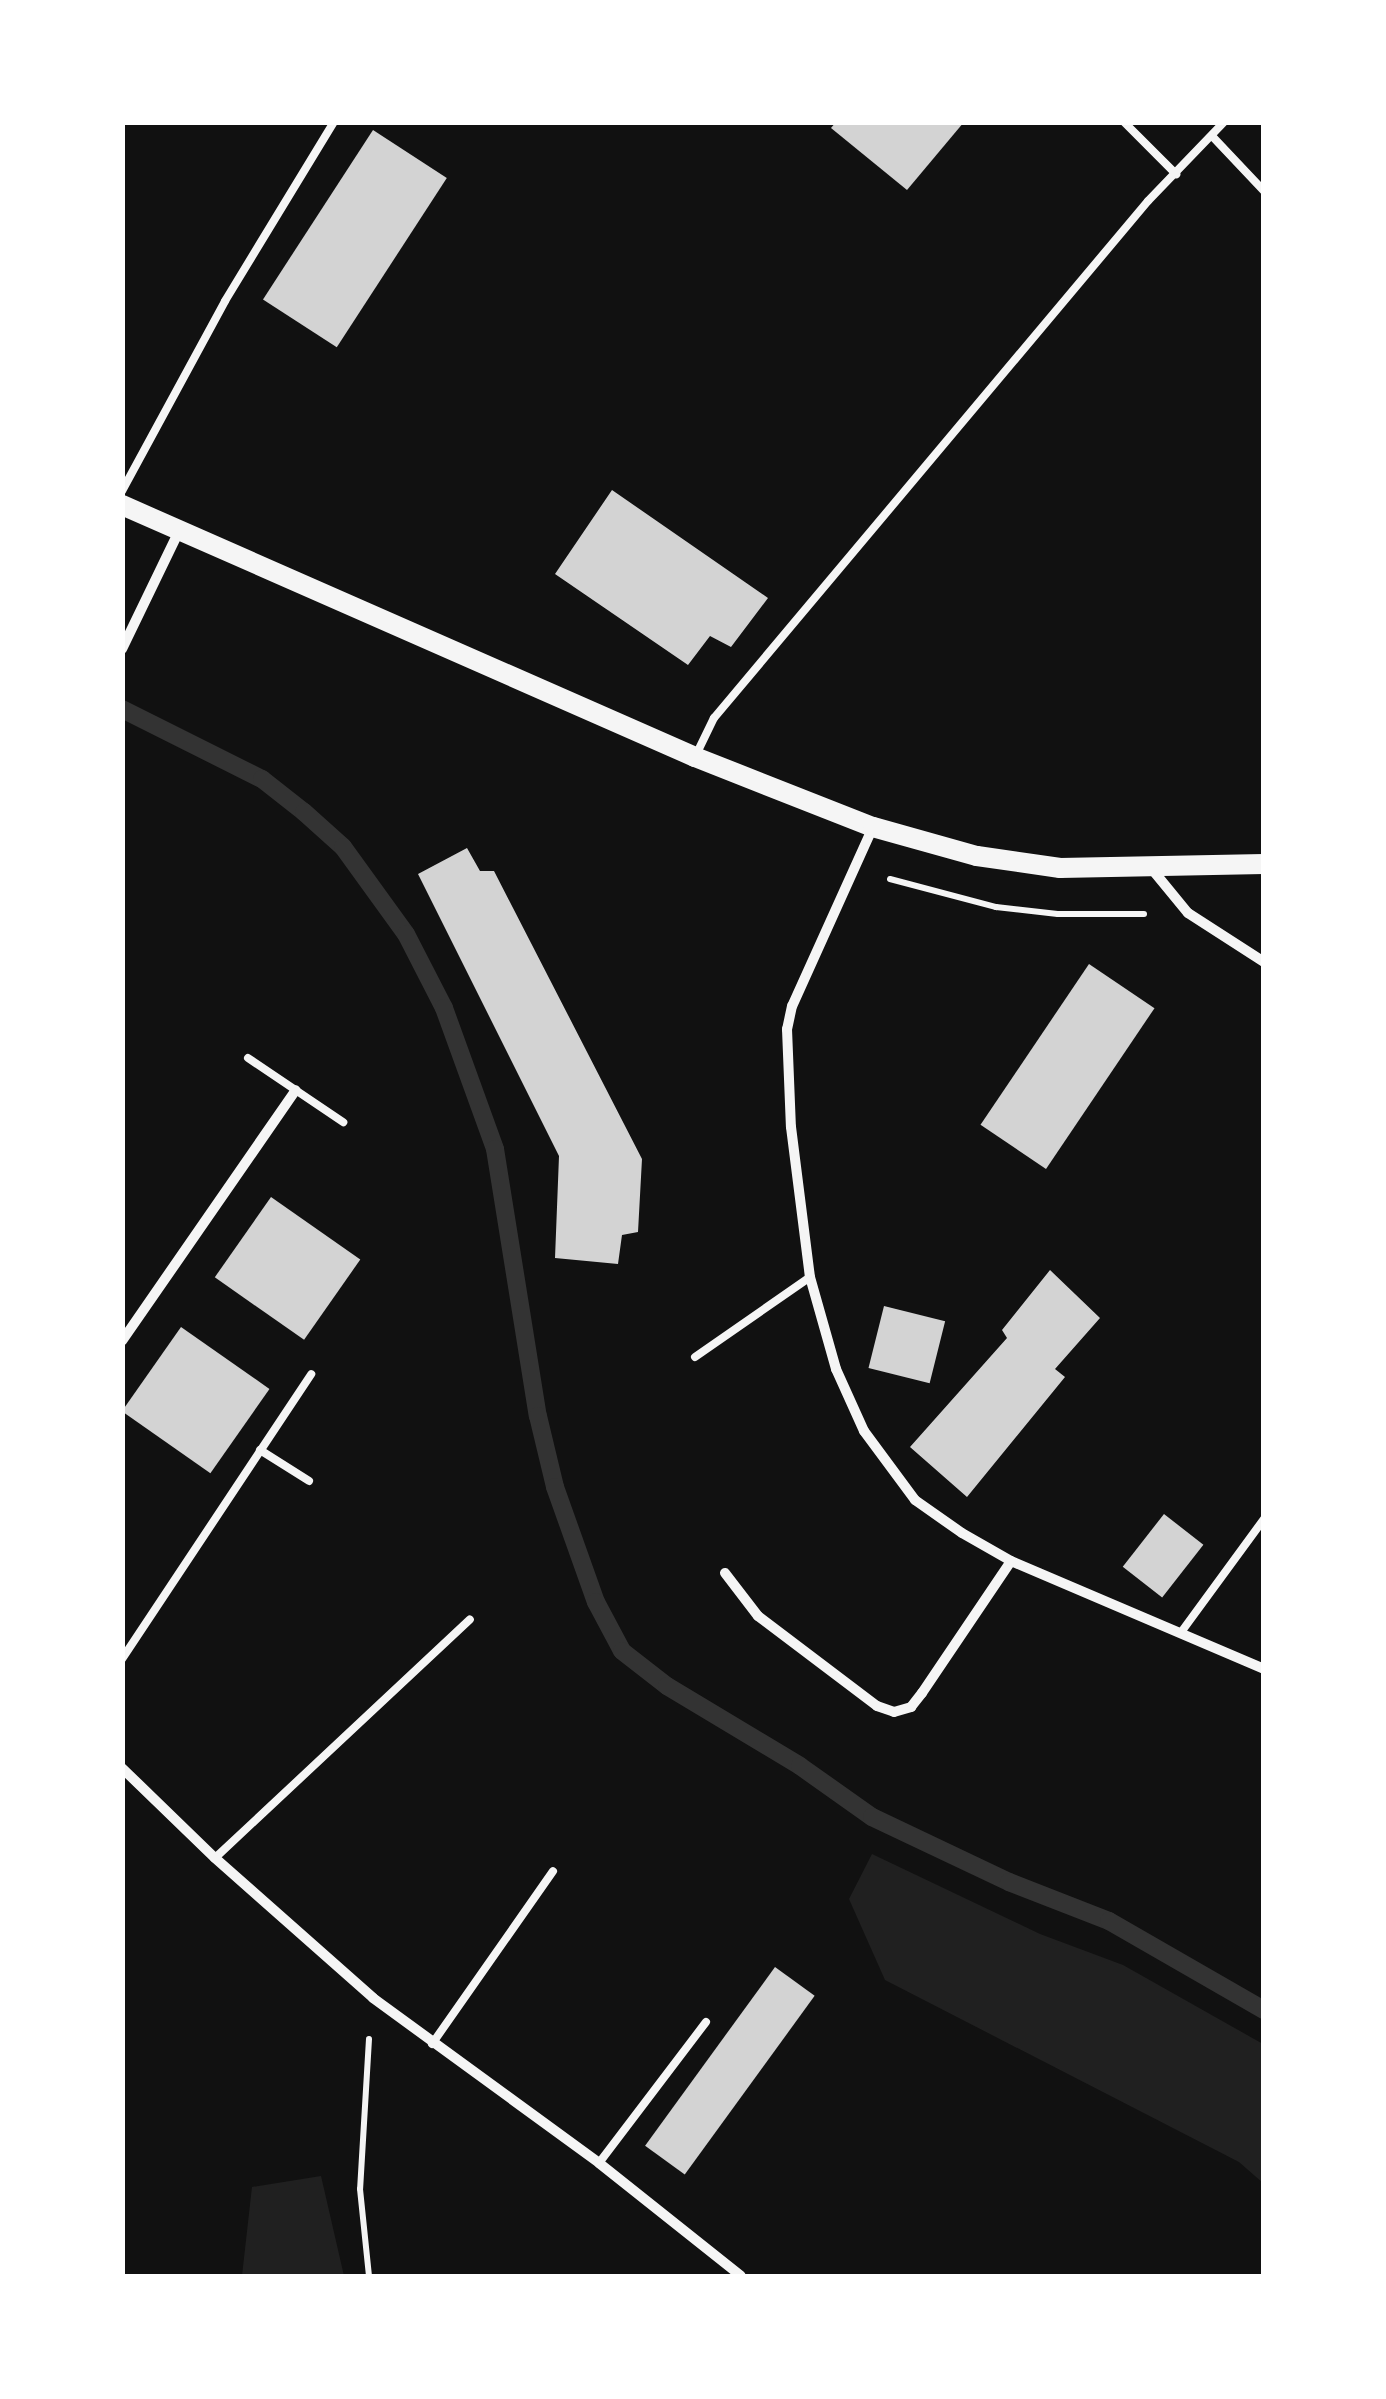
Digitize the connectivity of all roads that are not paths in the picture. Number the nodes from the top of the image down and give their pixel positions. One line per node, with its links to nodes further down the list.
1 (334, 122): 7 (lane)
2 (1124, 122): 5 (lane)
3 (1224, 122): 4 (lane)
4 (1212, 136): 5 (lane); 6 (lane)
5 (1176, 174): 11 (lane)
6 (1264, 191)
7 (122, 491)
8 (122, 505): 9 (main road)
9 (181, 528): 10 (street); 11 (main road)
10 (122, 649)
11 (694, 757): 12 (main road)
12 (873, 828): 14 (main road); 19 (street)
13 (1264, 864): 14 (main road)
14 (1151, 868): 15 (street)
15 (1264, 962)
16 (248, 1058): 17 (lane)
17 (296, 1090): 18 (lane); 20 (street)
18 (342, 1122)
19 (810, 1277): 21 (lane); 26 (street)
20 (122, 1341)
21 (694, 1358)
22 (311, 1374): 23 (lane)
23 (260, 1450): 24 (lane); 30 (lane)
24 (309, 1481)
25 (1264, 1519): 29 (lane)
26 (1011, 1562): 27 (street); 29 (street)
27 (725, 1573)
28 (470, 1619): 33 (lane)
29 (1182, 1631): 31 (street)
30 (122, 1659)
31 (1264, 1669)
32 (122, 1768): 33 (street)
33 (215, 1858): 36 (street)
34 (553, 1872): 36 (lane)
35 (706, 2022): 37 (lane)
36 (432, 2044): 37 (street)
37 (599, 2163): 38 (street)
38 (741, 2276)

